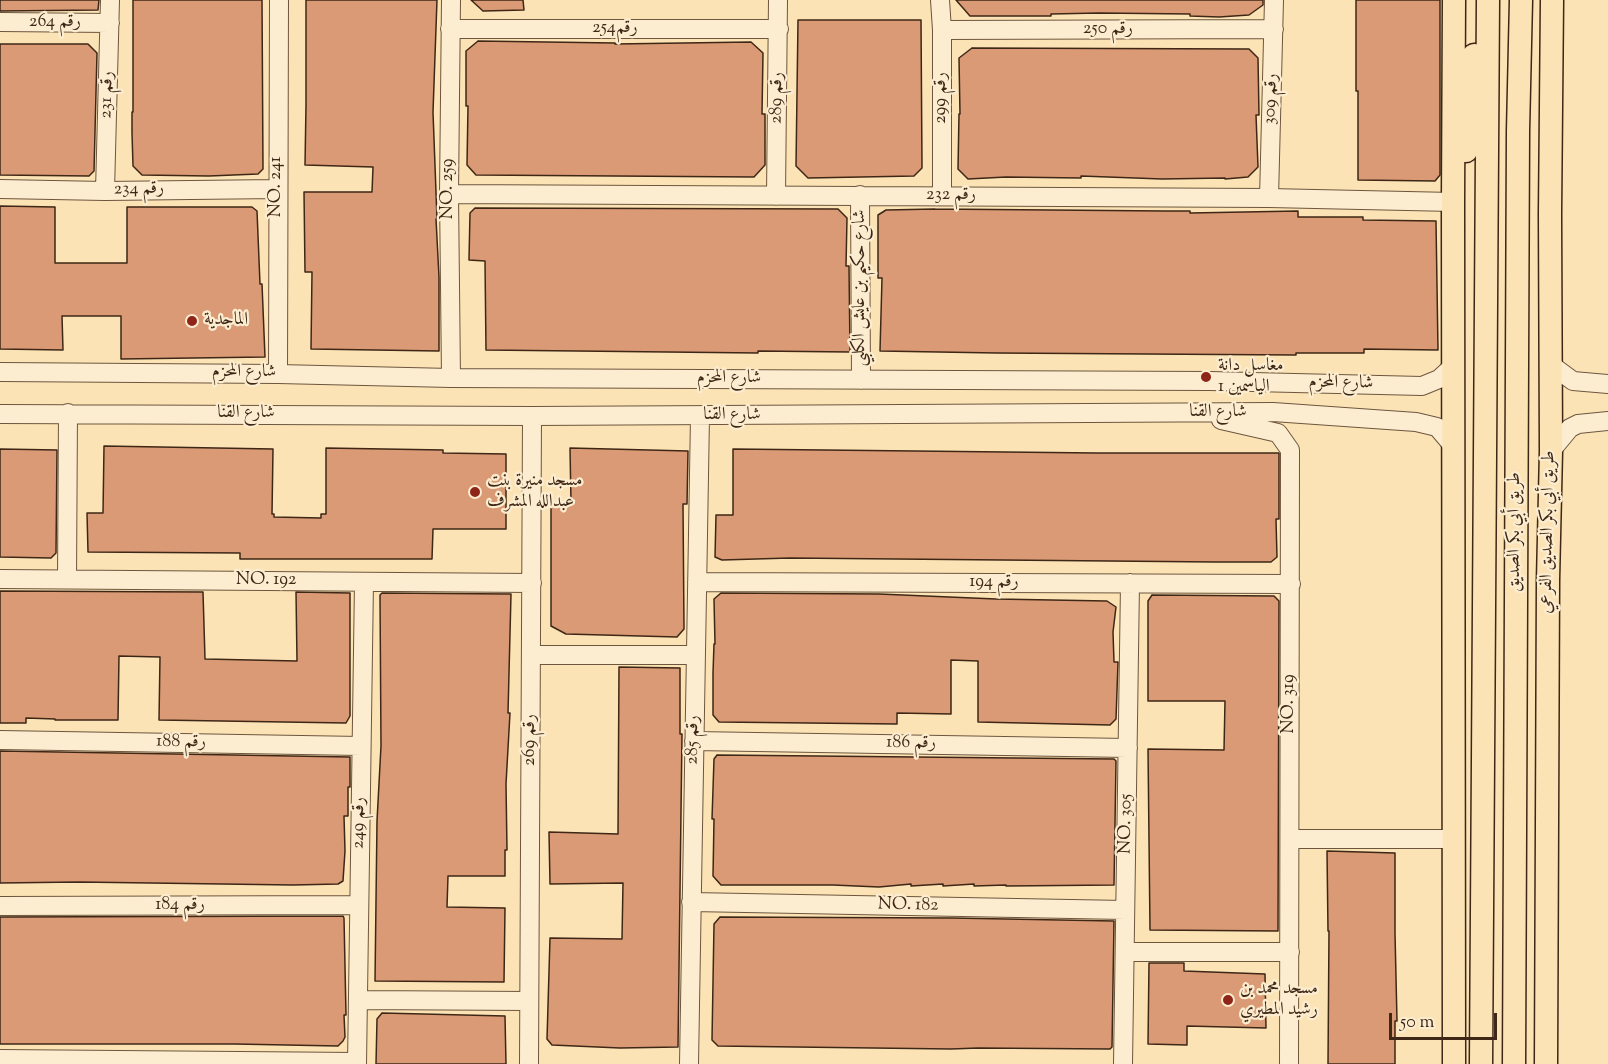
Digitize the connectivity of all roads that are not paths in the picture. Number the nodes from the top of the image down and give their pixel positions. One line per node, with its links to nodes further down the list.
1 (110, 0): 14 (street, رقم 231)
2 (279, 0): 20 (street, NO. 241)
3 (451, 0): 15 (street, NO. 259)
4 (778, 0): 16 (street, رقم 289)
5 (939, 0): 18 (street, رقم 299)
6 (1274, 0): 17 (street, رقم 309)
7 (1454, 0): 27 (main road)
8 (1479, 0): 29 (main road)
9 (1488, 0): 77 (main road, طريق أبي بكر الصديق)
10 (1521, 0): 78 (main road, طريق أبي بكر الصديق)
11 (1541, 0): 28 (main road)
12 (1552, 0): 28 (main road, طريق أبي بكر الصديق الفرعي)
13 (0, 22): 14 (street, رقم 264)
14 (110, 22): 21 (street, رقم 231)
15 (450, 29): 16 (street, رقم254); 22 (street, NO. 259)
16 (779, 29): 24 (street, رقم 289)
17 (1274, 29): 18 (street, رقم 250); 26 (street, رقم 309)
18 (942, 30): 25 (street, رقم 299)
19 (0, 189): 21 (street, رقم 234)
20 (277, 189): 21 (street, رقم 234); 33 (street, NO. 241)
21 (105, 191)
22 (449, 194): 24 (street, رقم 232); 34 (street, NO. 259)
23 (860, 195): 24 (street, رقم 232); 25 (street, رقم 232); 35 (street, شارع حكيم بن عايش الكلبي)
24 (776, 196)
25 (942, 196): 26 (street, رقم 232)
26 (1269, 198): 27 (street, رقم 232)
27 (1452, 202): 29 (main road)
28 (1550, 214): 30 (main road, طريق أبي بكر الصديق الفرعي)
29 (1453, 315): 31 (main road)
30 (1550, 364): 37 (street); 46 (main road, طريق أبي بكر الصديق الفرعي)
31 (1453, 366): 36 (street, شارع المحزم); 45 (main road)
32 (0, 372): 33 (street, شارع المحزم)
33 (278, 374): 34 (street, شارع المحزم)
34 (451, 378): 35 (street, شارع المحزم)
35 (861, 380): 36 (street, شارع المحزم)
36 (1210, 381): 38 (street)
37 (1608, 384)
38 (1273, 412): 40 (street, شارع القنا); 45 (street, شارع القنا)
39 (68, 413): 41 (street, شارع القنا); 42 (street, شارع القنا); 48 (street)
40 (1196, 413): 43 (street, شارع القنا); 53 (street, NO. 319)
41 (0, 414)
42 (532, 416): 43 (street, شارع القنا); 51 (street, رقم 269)
43 (700, 416): 50 (street, رقم 285)
44 (1608, 421): 46 (street)
45 (1454, 447): 61 (main road)
46 (1551, 451): 79 (main road, طريق أبي بكر الصديق الفرعي)
47 (0, 579): 48 (street, NO. 192)
48 (67, 579): 49 (street, NO. 192)
49 (364, 582): 51 (street, NO. 192); 58 (street, رقم 249)
50 (697, 582): 52 (street, رقم 194); 55 (street, رقم 285)
51 (532, 583): 54 (street, رقم 269)
52 (1130, 584): 53 (street, رقم 194); 59 (street, NO. 305)
53 (1291, 584): 60 (street, NO. 319)
54 (532, 655): 55 (street); 69 (street, رقم 269)
55 (696, 655): 57 (street, رقم 285)
56 (0, 740): 58 (street, رقم 188)
57 (694, 741): 59 (street, رقم 186); 62 (street, رقم 285)
58 (361, 746): 63 (street, رقم 249)
59 (1128, 748): 65 (street, NO. 305)
60 (1290, 839): 61 (street); 67 (street, NO. 319)
61 (1454, 839): 76 (main road)
62 (692, 902): 65 (street, NO. 182); 73 (street, رقم 285)
63 (359, 905): 64 (street, رقم 184); 68 (street, رقم 249)
64 (0, 906)
65 (1125, 910): 66 (street, NO. 305)
66 (1125, 952): 67 (street); 74 (street, NO. 305)
67 (1290, 952): 75 (street, NO. 319)
68 (358, 1000): 69 (street); 71 (street, رقم 249)
69 (529, 1001): 72 (street, رقم 269)
70 (0, 1059): 71 (street)
71 (357, 1063)
72 (529, 1064)
73 (689, 1064)
74 (1123, 1064)
75 (1289, 1064)
76 (1454, 1064)
77 (1481, 1064)
78 (1514, 1064)
79 (1546, 1064)

